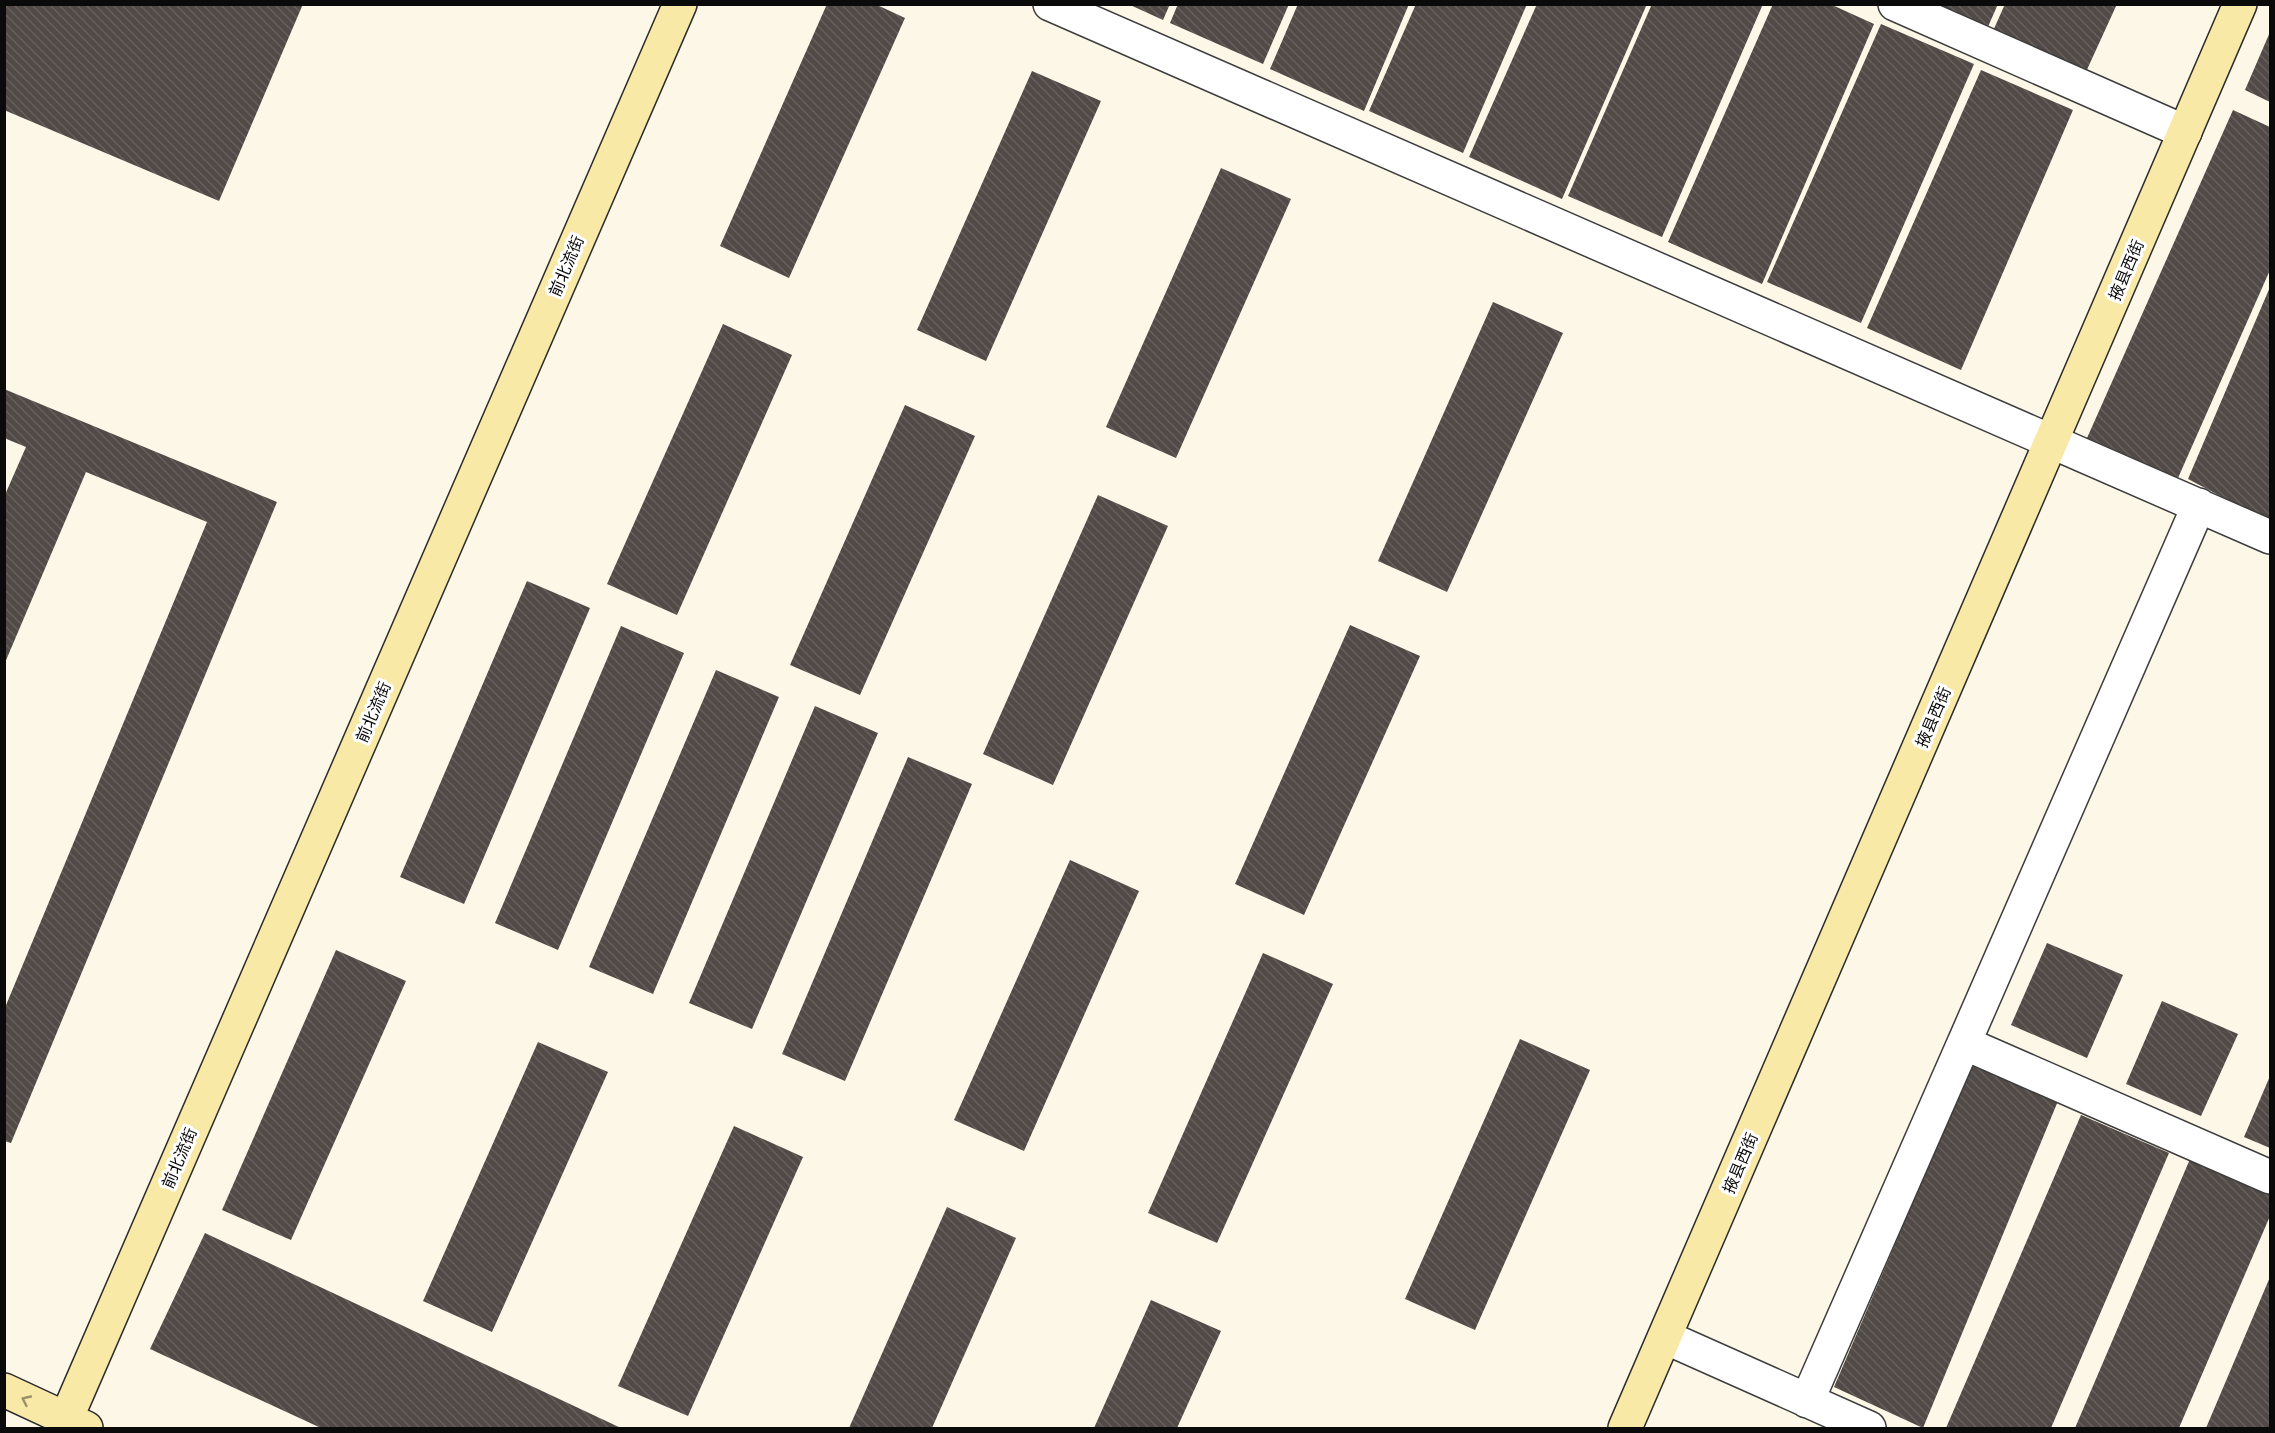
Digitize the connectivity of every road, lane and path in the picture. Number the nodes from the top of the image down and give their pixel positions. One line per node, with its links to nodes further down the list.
1 (680, 4): 14 (main road, 前北流街)
2 (1050, 4): 6 (street)
3 (1895, 4): 5 (street)
4 (2240, 4): 5 (main road, 掖县西街)
5 (2185, 132): 6 (main road, 掖县西街)
6 (2052, 441): 7 (street); 11 (main road, 掖县西街)
7 (2199, 505): 8 (street); 9 (street)
8 (2271, 537)
9 (1964, 1043): 10 (street); 13 (street)
10 (2271, 1178)
11 (1665, 1337): 13 (street); 15 (main road, 掖县西街)
12 (4, 1390): 14 (main road, one-way to 12)
13 (1807, 1401): 16 (street)
14 (76, 1424)
15 (1625, 1428)
16 (1869, 1428)

